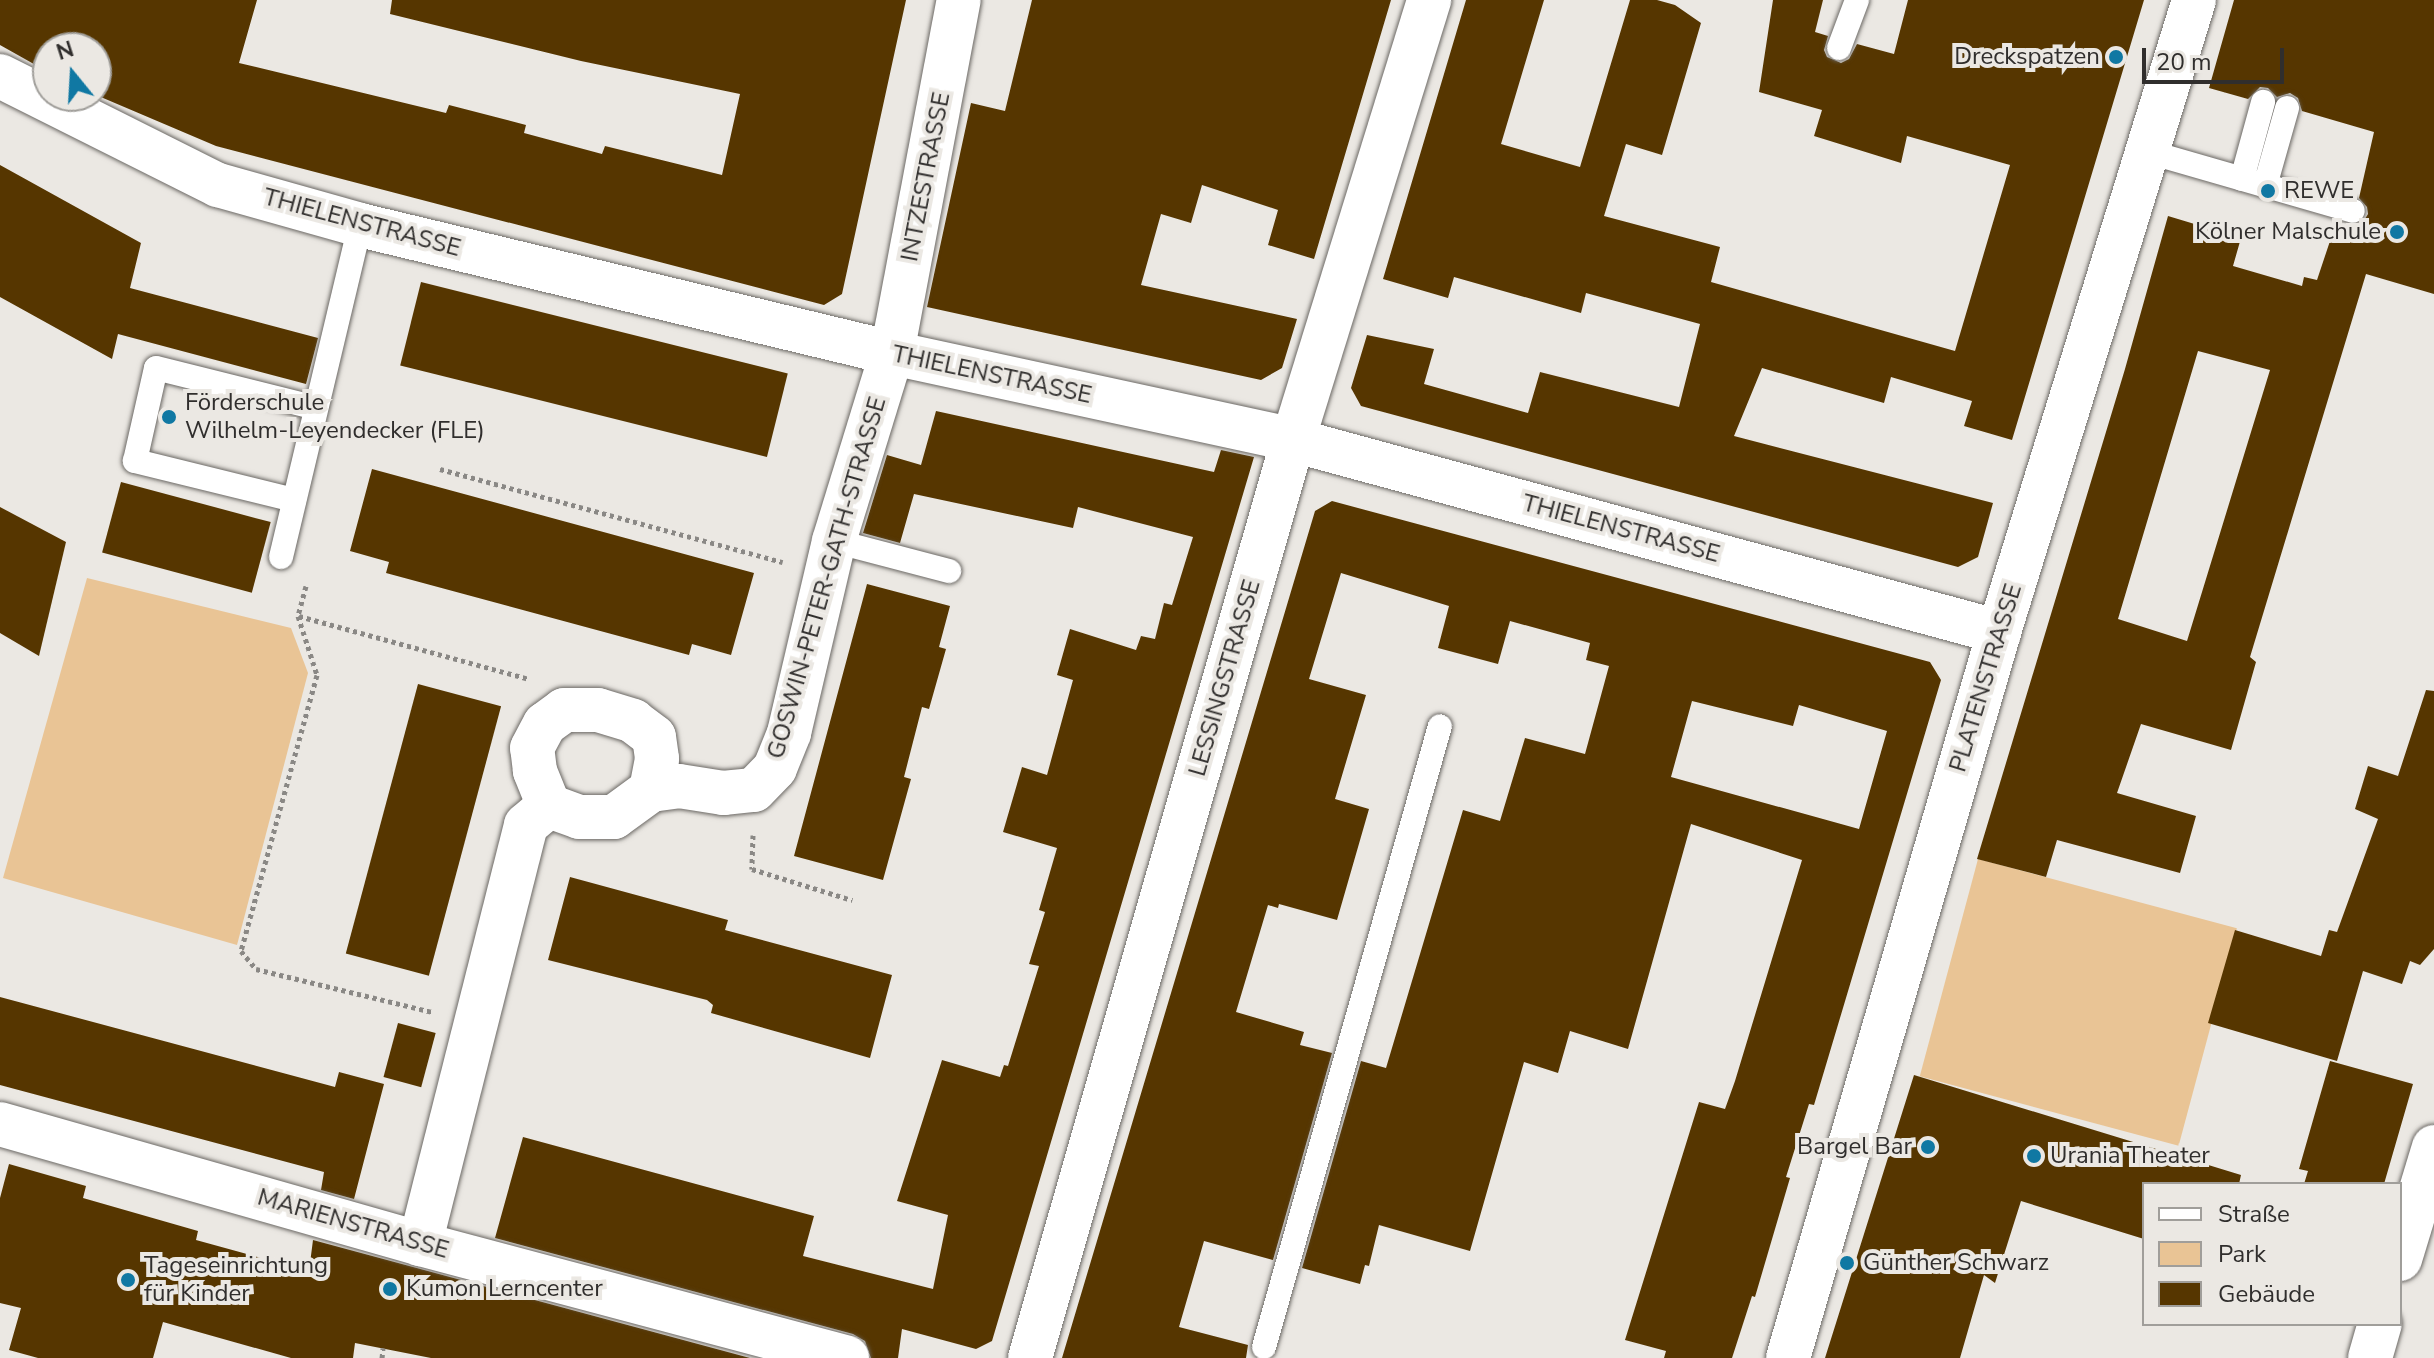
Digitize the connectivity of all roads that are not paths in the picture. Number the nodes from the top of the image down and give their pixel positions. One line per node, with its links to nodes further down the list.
1 (959, 0): 13 (street, INTZESTRASSE)
2 (1429, 0): 15 (street, LESSINGSTRASSE)
3 (1857, 0): 5 (lane)
4 (2194, 0): 9 (street, PLATENSTRASSE)
5 (1839, 48)
6 (0, 76): 12 (street, THIELENSTRASSE)
7 (2263, 102): 10 (lane)
8 (2287, 108): 10 (lane)
9 (2149, 152): 10 (lane); 20 (street, PLATENSTRASSE)
10 (2253, 183): 11 (lane)
11 (2353, 211)
12 (360, 225): 13 (street, THIELENSTRASSE); 14 (lane)
13 (892, 353): 15 (street, THIELENSTRASSE); 17 (street, GOSWIN-PETER-GATH-STRASSE)
14 (316, 408): 16 (lane); 16 (lane)
15 (1293, 440): 20 (street, THIELENSTRASSE); 31 (street, LESSINGSTRASSE)
16 (294, 500): 18 (lane)
17 (833, 543): 19 (lane); 22 (street, GOSWIN-PETER-GATH-STRASSE)
18 (281, 557)
19 (949, 571)
20 (1999, 632): 32 (street, PLATENSTRASSE)
21 (1440, 726): 29 (lane)
22 (651, 790): 23 (street); 23 (street)
23 (549, 806): 26 (street)
24 (0, 1124): 26 (street, MARIENSTRASSE)
25 (2434, 1147): 27 (street)
26 (420, 1244): 30 (street, MARIENSTRASSE)
27 (2402, 1252)
28 (2379, 1326): 33 (street)
29 (1264, 1347)
30 (847, 1358)
31 (1030, 1358)
32 (1788, 1358)
33 (2370, 1358)

